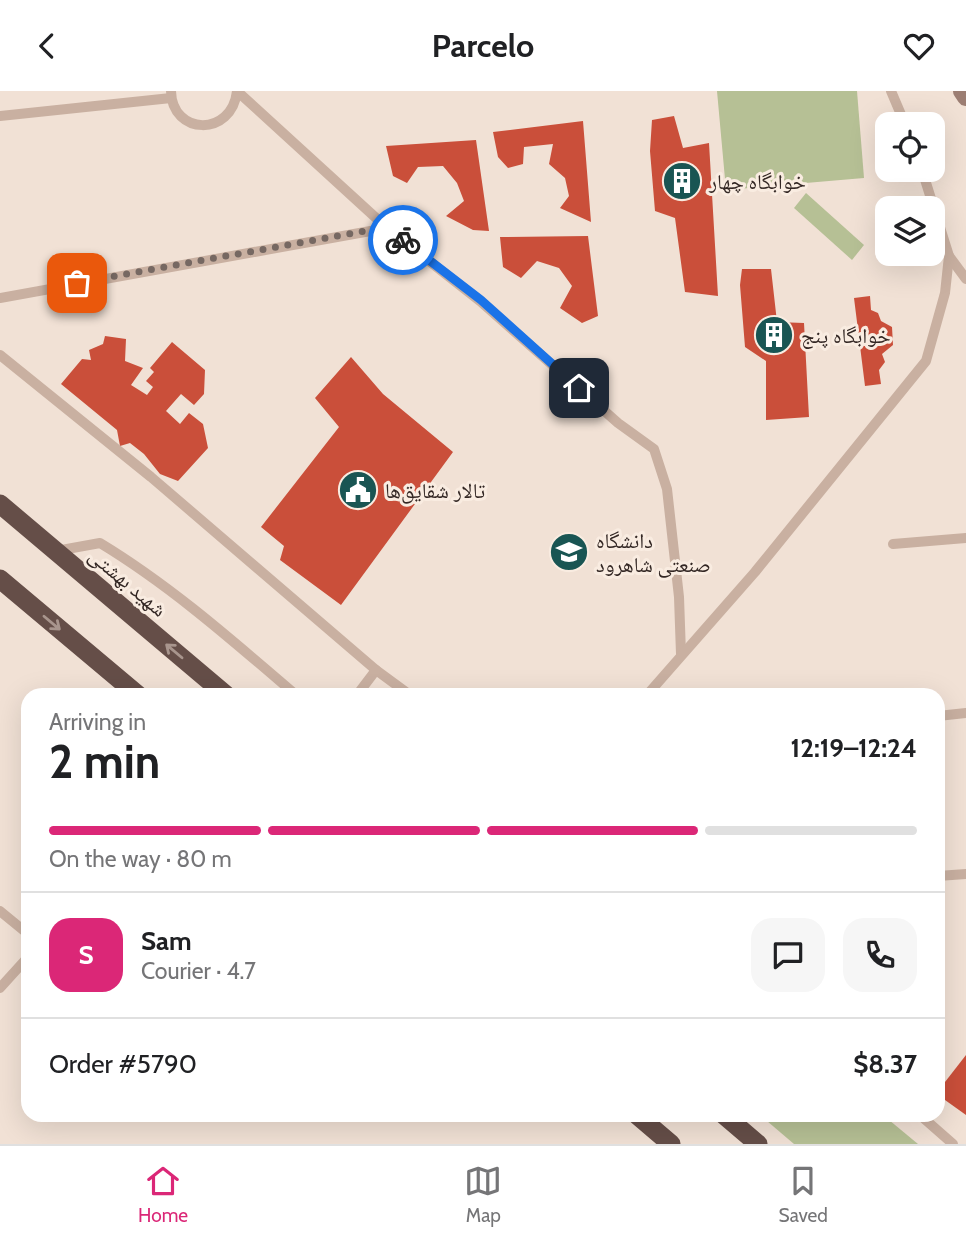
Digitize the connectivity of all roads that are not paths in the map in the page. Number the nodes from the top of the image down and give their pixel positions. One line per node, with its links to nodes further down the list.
1 (237, 91): 4 (lane); 9 (lane)
2 (891, 91): 6 (lane)
3 (962, 91): 5 (main road)
4 (171, 95): 7 (lane)
5 (966, 97)
6 (900, 112)
7 (0, 116)
8 (926, 182): 10 (lane)
9 (387, 227): 12 (lane); 19 (lane)
10 (949, 256): 11 (lane); 19 (lane)
11 (966, 279)
12 (0, 297)
13 (0, 355): 20 (lane)
14 (0, 504): 17 (highway, شهید بهشتی)
15 (966, 538): 16 (lane)
16 (893, 544)
17 (56, 551): 22 (highway, شهید بهشتی, one-way to 17); 23 (lane)
18 (0, 579): 21 (highway, one-way to 21)
19 (681, 654): 26 (lane)
20 (376, 670): 24 (lane); 25 (lane)
21 (130, 688)
22 (218, 688)
23 (288, 688)
24 (362, 688)
25 (400, 688)
26 (653, 688)
27 (966, 713): 28 (lane)
28 (945, 715)
29 (966, 874): 30 (lane)
30 (945, 876)
31 (0, 911): 32 (lane)
32 (21, 928)
33 (21, 965): 34 (lane)
34 (0, 988)
35 (645, 1122): 38 (highway)
36 (732, 1122): 39 (highway)
37 (928, 1122): 40 (lane)
38 (671, 1144)
39 (758, 1144)
40 (953, 1144)

